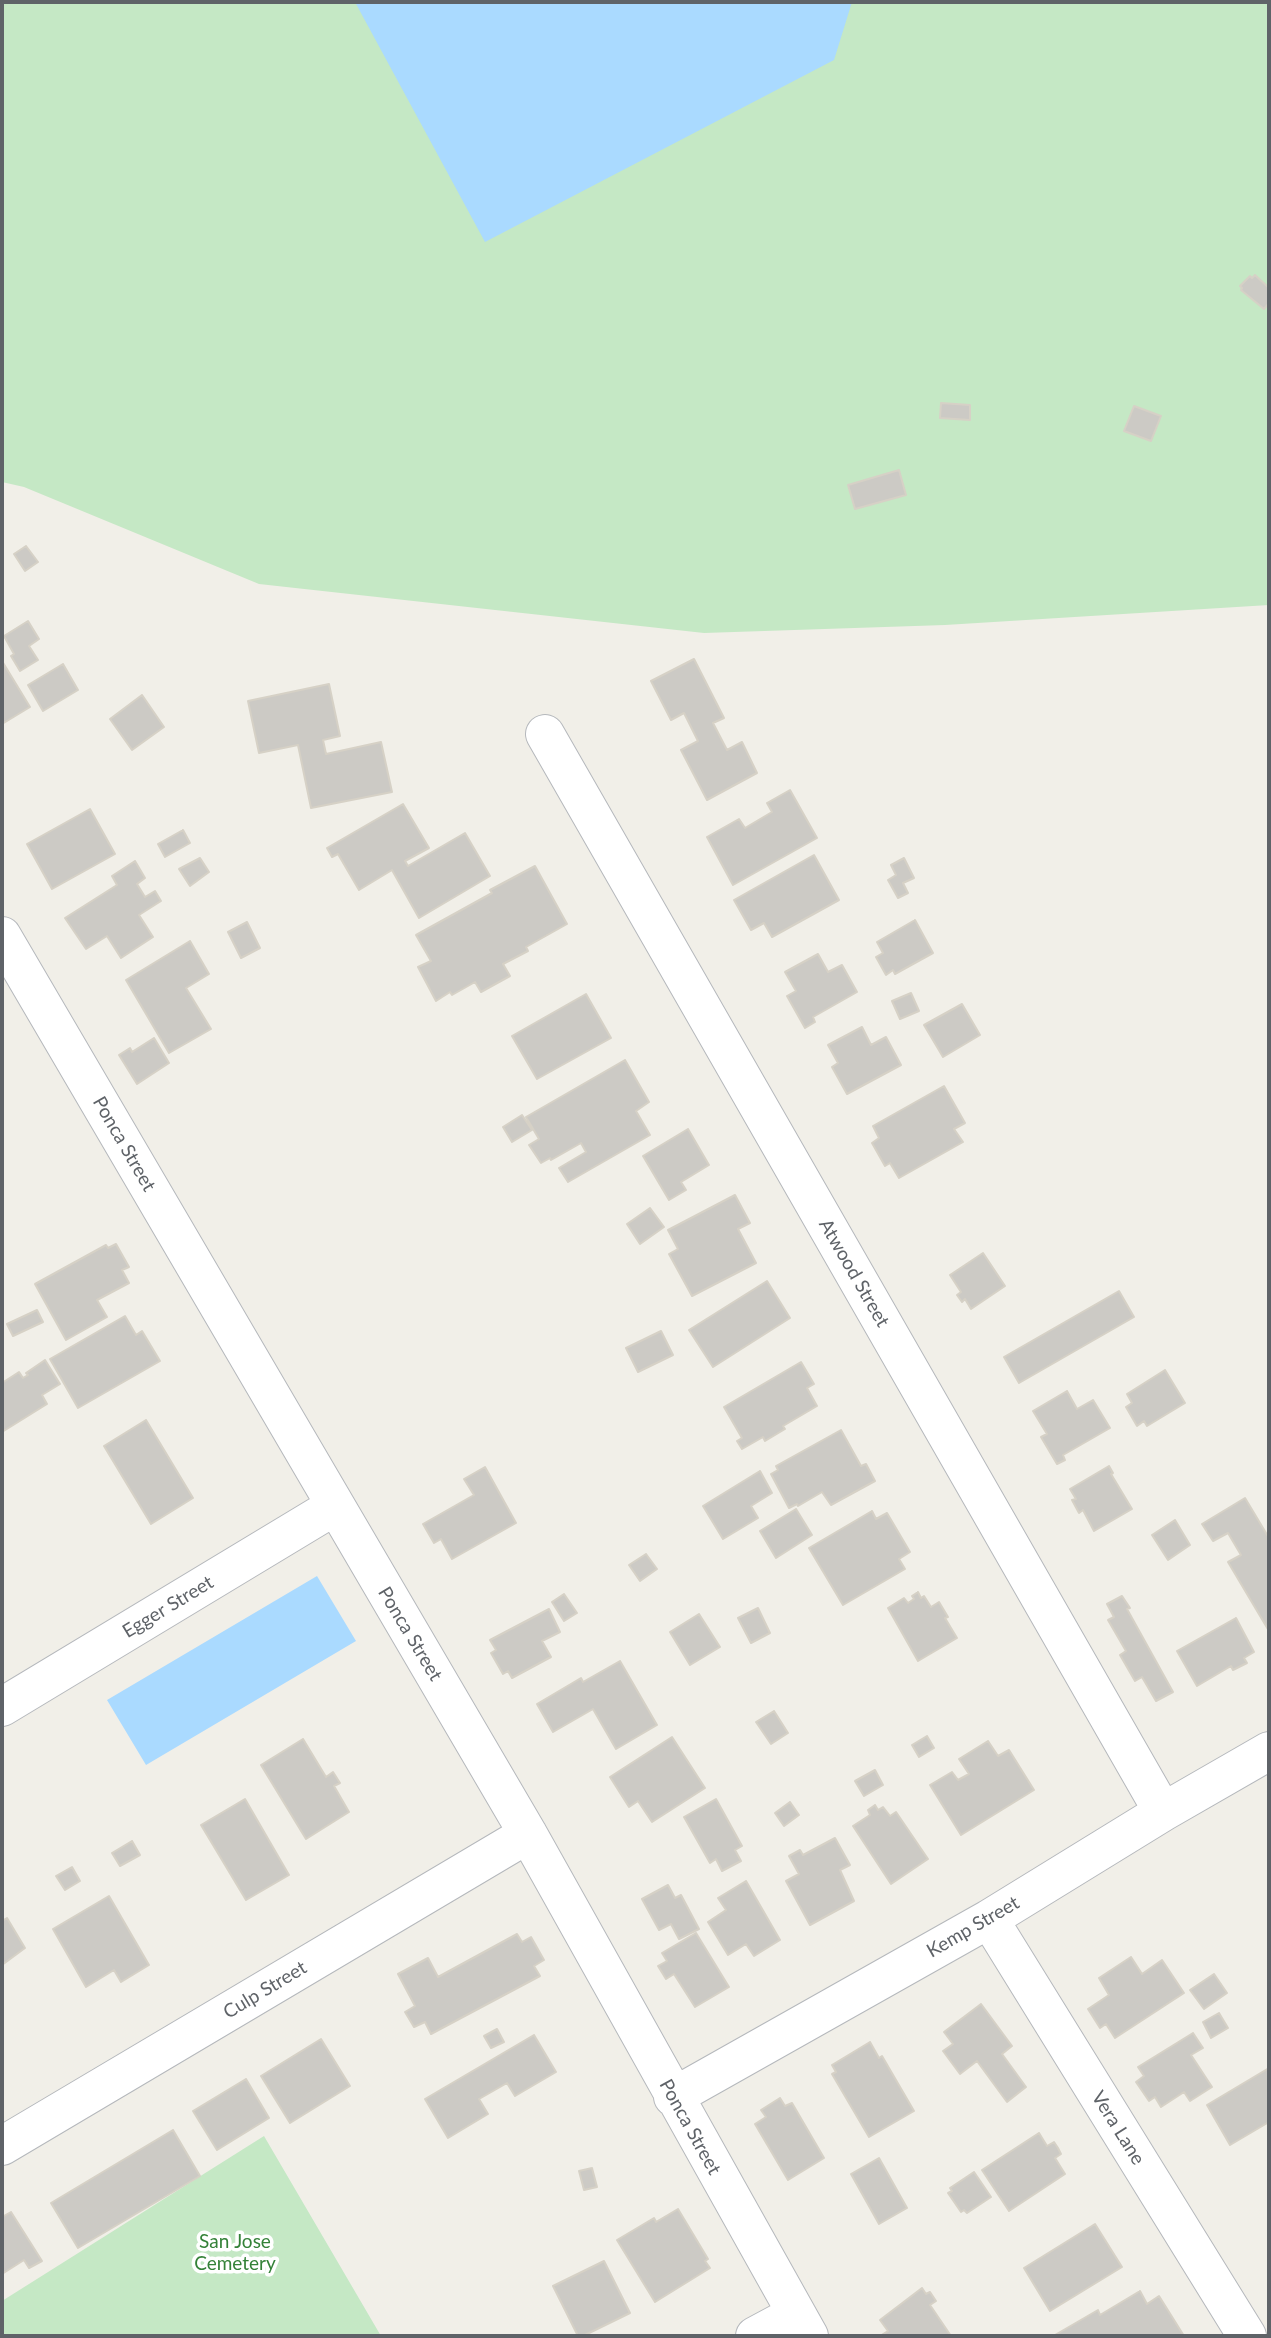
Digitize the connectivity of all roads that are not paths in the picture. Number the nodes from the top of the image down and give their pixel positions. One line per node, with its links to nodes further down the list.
1 (545, 734): 6 (street, Atwood Street)
2 (2, 936): 3 (street, Ponca Street)
3 (335, 1506): 4 (street, Egger Street); 7 (street, Ponca Street)
4 (2, 1707)
5 (1269, 1751): 6 (street, Kemp Street)
6 (1163, 1812): 8 (street, Kemp Street)
7 (528, 1834): 9 (street, Ponca Street); 10 (street, Culp Street)
8 (989, 1919): 9 (street, Kemp Street); 13 (street, Vera Lane)
9 (673, 2097): 11 (street, Ponca Street)
10 (2, 2146)
11 (802, 2325): 12 (street)
12 (755, 2336)
13 (1247, 2336)

